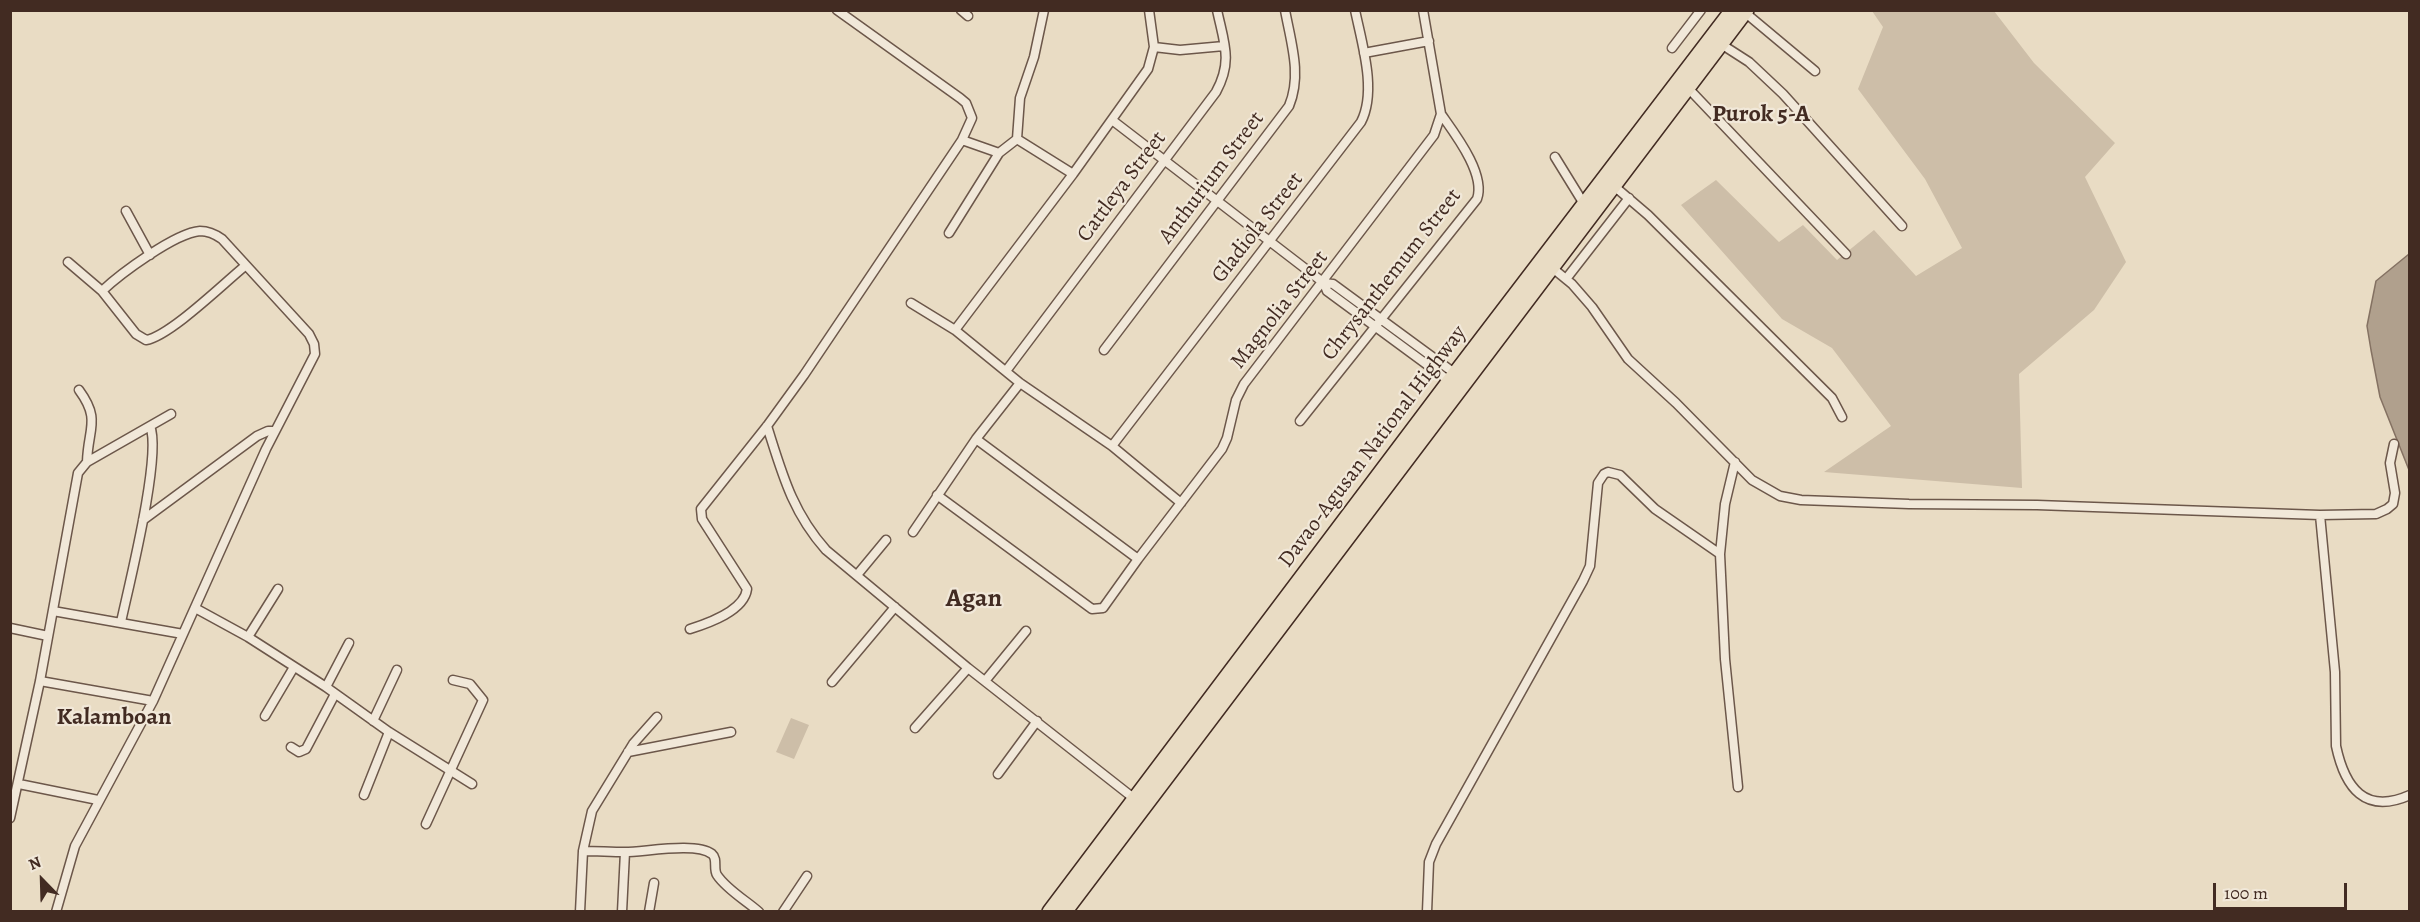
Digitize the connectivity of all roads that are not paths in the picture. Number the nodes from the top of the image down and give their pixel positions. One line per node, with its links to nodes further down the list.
1 (837, 10): 21 (street)
2 (1044, 10): 20 (street)
3 (1149, 10): 13 (street)
4 (1218, 10): 12 (street, Cattleya Street)
5 (1285, 10): 28 (street, Anthurium Street)
6 (1355, 10): 15 (street, Gladiola Street)
7 (1422, 10): 10 (street)
8 (1701, 10): 14 (street)
9 (1741, 11): 11 (highway, Davao-Agusan National Highway); 16 (street); 29 (highway, Davao-Agusan National Highway)
10 (1429, 41): 15 (street); 18 (street)
11 (1721, 44): 17 (highway, Davao-Agusan National Highway); 31 (street)
12 (1224, 45): 13 (street); 24 (street, Cattleya Street)
13 (1154, 47): 19 (street)
14 (1672, 48)
15 (1364, 53): 33 (street, Gladiola Street)
16 (1815, 71)
17 (1689, 89): 26 (highway, Davao-Agusan National Highway); 34 (street)
18 (1441, 114): 40 (street, Magnolia Street); 43 (street, Chrysanthemum Street)
19 (1112, 120): 24 (street); 25 (street)
20 (1017, 139): 22 (street); 25 (street)
21 (962, 140): 22 (street); 55 (street)
22 (999, 153): 32 (street)
23 (1555, 157): 29 (street)
24 (1164, 162): 28 (street); 47 (street, Cattleya Street)
25 (1073, 174): 45 (street)
26 (1614, 186): 27 (street); 37 (highway, Davao-Agusan National Highway)
27 (1629, 198): 39 (street); 52 (street)
28 (1217, 200): 33 (street); 46 (street, Anthurium Street)
29 (1584, 204): 37 (highway, Davao-Agusan National Highway)
30 (126, 211): 35 (street)
31 (1902, 226)
32 (949, 233)
33 (1270, 241): 40 (street); 60 (street, Gladiola Street)
34 (1846, 254)
35 (150, 255): 38 (street); 41 (street)
36 (68, 262): 41 (street)
37 (1547, 264): 39 (street); 48 (highway, Davao-Agusan National Highway)
38 (245, 266): 41 (street); 56 (street)
39 (1566, 279): 63 (street)
40 (1324, 283): 43 (street); 44 (street); 65 (street, Magnolia Street)
41 (102, 291)
42 (911, 303): 45 (street)
43 (1380, 318): 44 (street, Chrysanthemum Street); 48 (street)
44 (1374, 326): 48 (street); 53 (street, Chrysanthemum Street)
45 (955, 330): 47 (street)
46 (1104, 350)
47 (1006, 371): 49 (street)
48 (1457, 381): 112 (highway, Davao-Agusan National Highway)
49 (1020, 383): 58 (street); 60 (street)
50 (79, 390): 62 (street)
51 (171, 414): 54 (street)
52 (1842, 417)
53 (1300, 421)
54 (150, 426): 62 (street); 67 (street)
55 (767, 426): 72 (street); 79 (street)
56 (275, 431): 57 (street); 61 (street)
57 (257, 436): 61 (street); 67 (street)
58 (976, 439): 64 (street); 71 (street)
59 (2394, 444): 66 (street)
60 (1112, 446): 65 (street)
61 (266, 449): 75 (street)
62 (87, 462): 76 (street)
63 (1735, 462): 66 (street); 70 (street)
64 (937, 495): 68 (street); 71 (street, Magnolia Street)
65 (1181, 503): 71 (street, Magnolia Street)
66 (2320, 515): 110 (street)
67 (143, 520): 77 (street)
68 (913, 532)
69 (885, 540): 72 (street)
70 (1720, 554): 108 (street); 127 (street)
71 (1138, 559)
72 (857, 575): 74 (street)
73 (278, 589): 83 (street)
74 (895, 607): 86 (street); 91 (street)
75 (195, 608): 81 (street); 83 (street)
76 (53, 610): 77 (street); 82 (street)
77 (121, 622): 81 (street)
78 (10, 628): 82 (street)
79 (690, 629)
80 (1026, 632): 90 (street)
81 (183, 634): 94 (street)
82 (48, 636): 89 (street)
83 (248, 637): 85 (street)
84 (349, 643): 92 (street)
85 (294, 667): 92 (street); 95 (street)
86 (968, 668): 90 (street); 99 (street)
87 (397, 670): 97 (street)
88 (453, 680): 104 (street)
89 (40, 681): 94 (street); 106 (street)
90 (985, 681): 98 (street)
91 (832, 682)
92 (326, 687): 93 (street)
93 (335, 694): 97 (street); 102 (street)
94 (153, 701): 111 (street)
95 (265, 716)
96 (657, 717): 103 (street)
97 (373, 720): 100 (street)
98 (1037, 722): 105 (street); 112 (street)
99 (915, 728)
100 (389, 732): 104 (street); 109 (street)
101 (731, 732): 103 (street)
102 (291, 747)
103 (628, 752): 115 (street)
104 (451, 772): 107 (street); 114 (street)
105 (998, 774)
106 (19, 784): 111 (street); 113 (street)
107 (472, 784)
108 (1738, 787)
109 (364, 795)
110 (2409, 795)
111 (98, 800): 119 (street)
112 (1139, 802): 125 (highway, Davao-Agusan National Highway); 126 (highway, Davao-Agusan National Highway)
113 (10, 818)
114 (426, 824)
115 (583, 851): 116 (street); 120 (street)
116 (625, 852): 121 (street); 123 (street)
117 (807, 876): 124 (street)
118 (654, 883): 122 (street)
119 (56, 912)
120 (580, 912)
121 (622, 912)
122 (650, 912)
123 (759, 912)
124 (783, 912)
125 (1050, 912)
126 (1064, 912)
127 (1427, 912)

